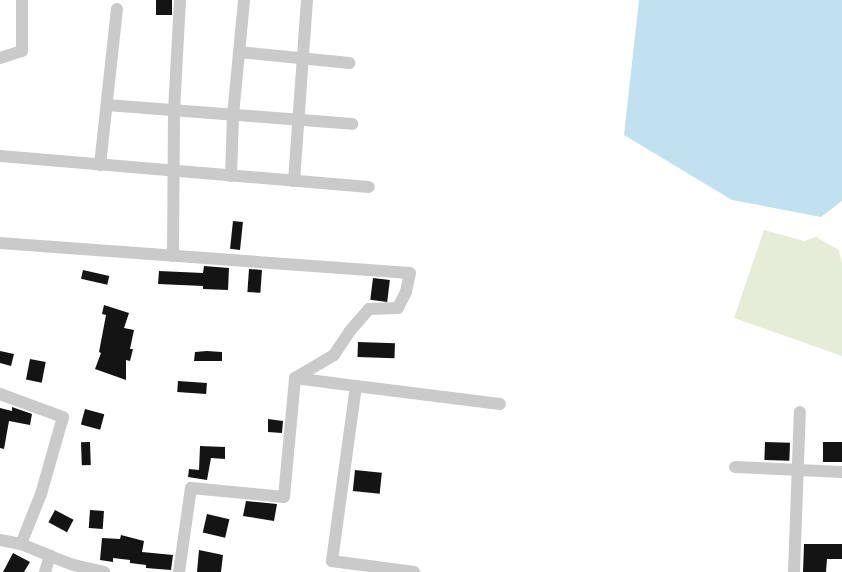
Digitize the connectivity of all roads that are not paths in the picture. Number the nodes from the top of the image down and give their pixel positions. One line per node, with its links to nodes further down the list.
1 (22, 0): 8 (street)
2 (180, 0): 11 (street)
3 (244, 0): 6 (street)
4 (307, 0): 7 (street)
5 (117, 9): 10 (street)
6 (239, 52): 7 (street); 12 (street)
7 (303, 57): 9 (street); 13 (street)
8 (0, 58)
9 (348, 63)
10 (107, 105): 11 (street); 16 (street)
11 (174, 111): 12 (street); 17 (street)
12 (233, 115): 13 (street); 18 (street)
13 (298, 120): 14 (street); 19 (street)
14 (352, 124)
15 (0, 156): 16 (street)
16 (100, 165): 17 (street)
17 (173, 172): 18 (street); 22 (street)
18 (231, 176): 19 (street)
19 (294, 181): 20 (street)
20 (369, 187)
21 (0, 244): 22 (street)
22 (172, 256): 23 (street)
23 (295, 378): 24 (street); 36 (street)
24 (356, 386): 26 (street); 37 (street)
25 (0, 394): 32 (street)
26 (500, 404)
27 (800, 412): 29 (street)
28 (735, 467): 29 (street)
29 (798, 470): 30 (street); 38 (street)
30 (842, 472)
31 (0, 540): 32 (street)
32 (21, 544): 33 (street)
33 (50, 556): 34 (street); 35 (street)
34 (45, 572)
35 (104, 572)
36 (179, 572)
37 (414, 572)
38 (794, 572)

